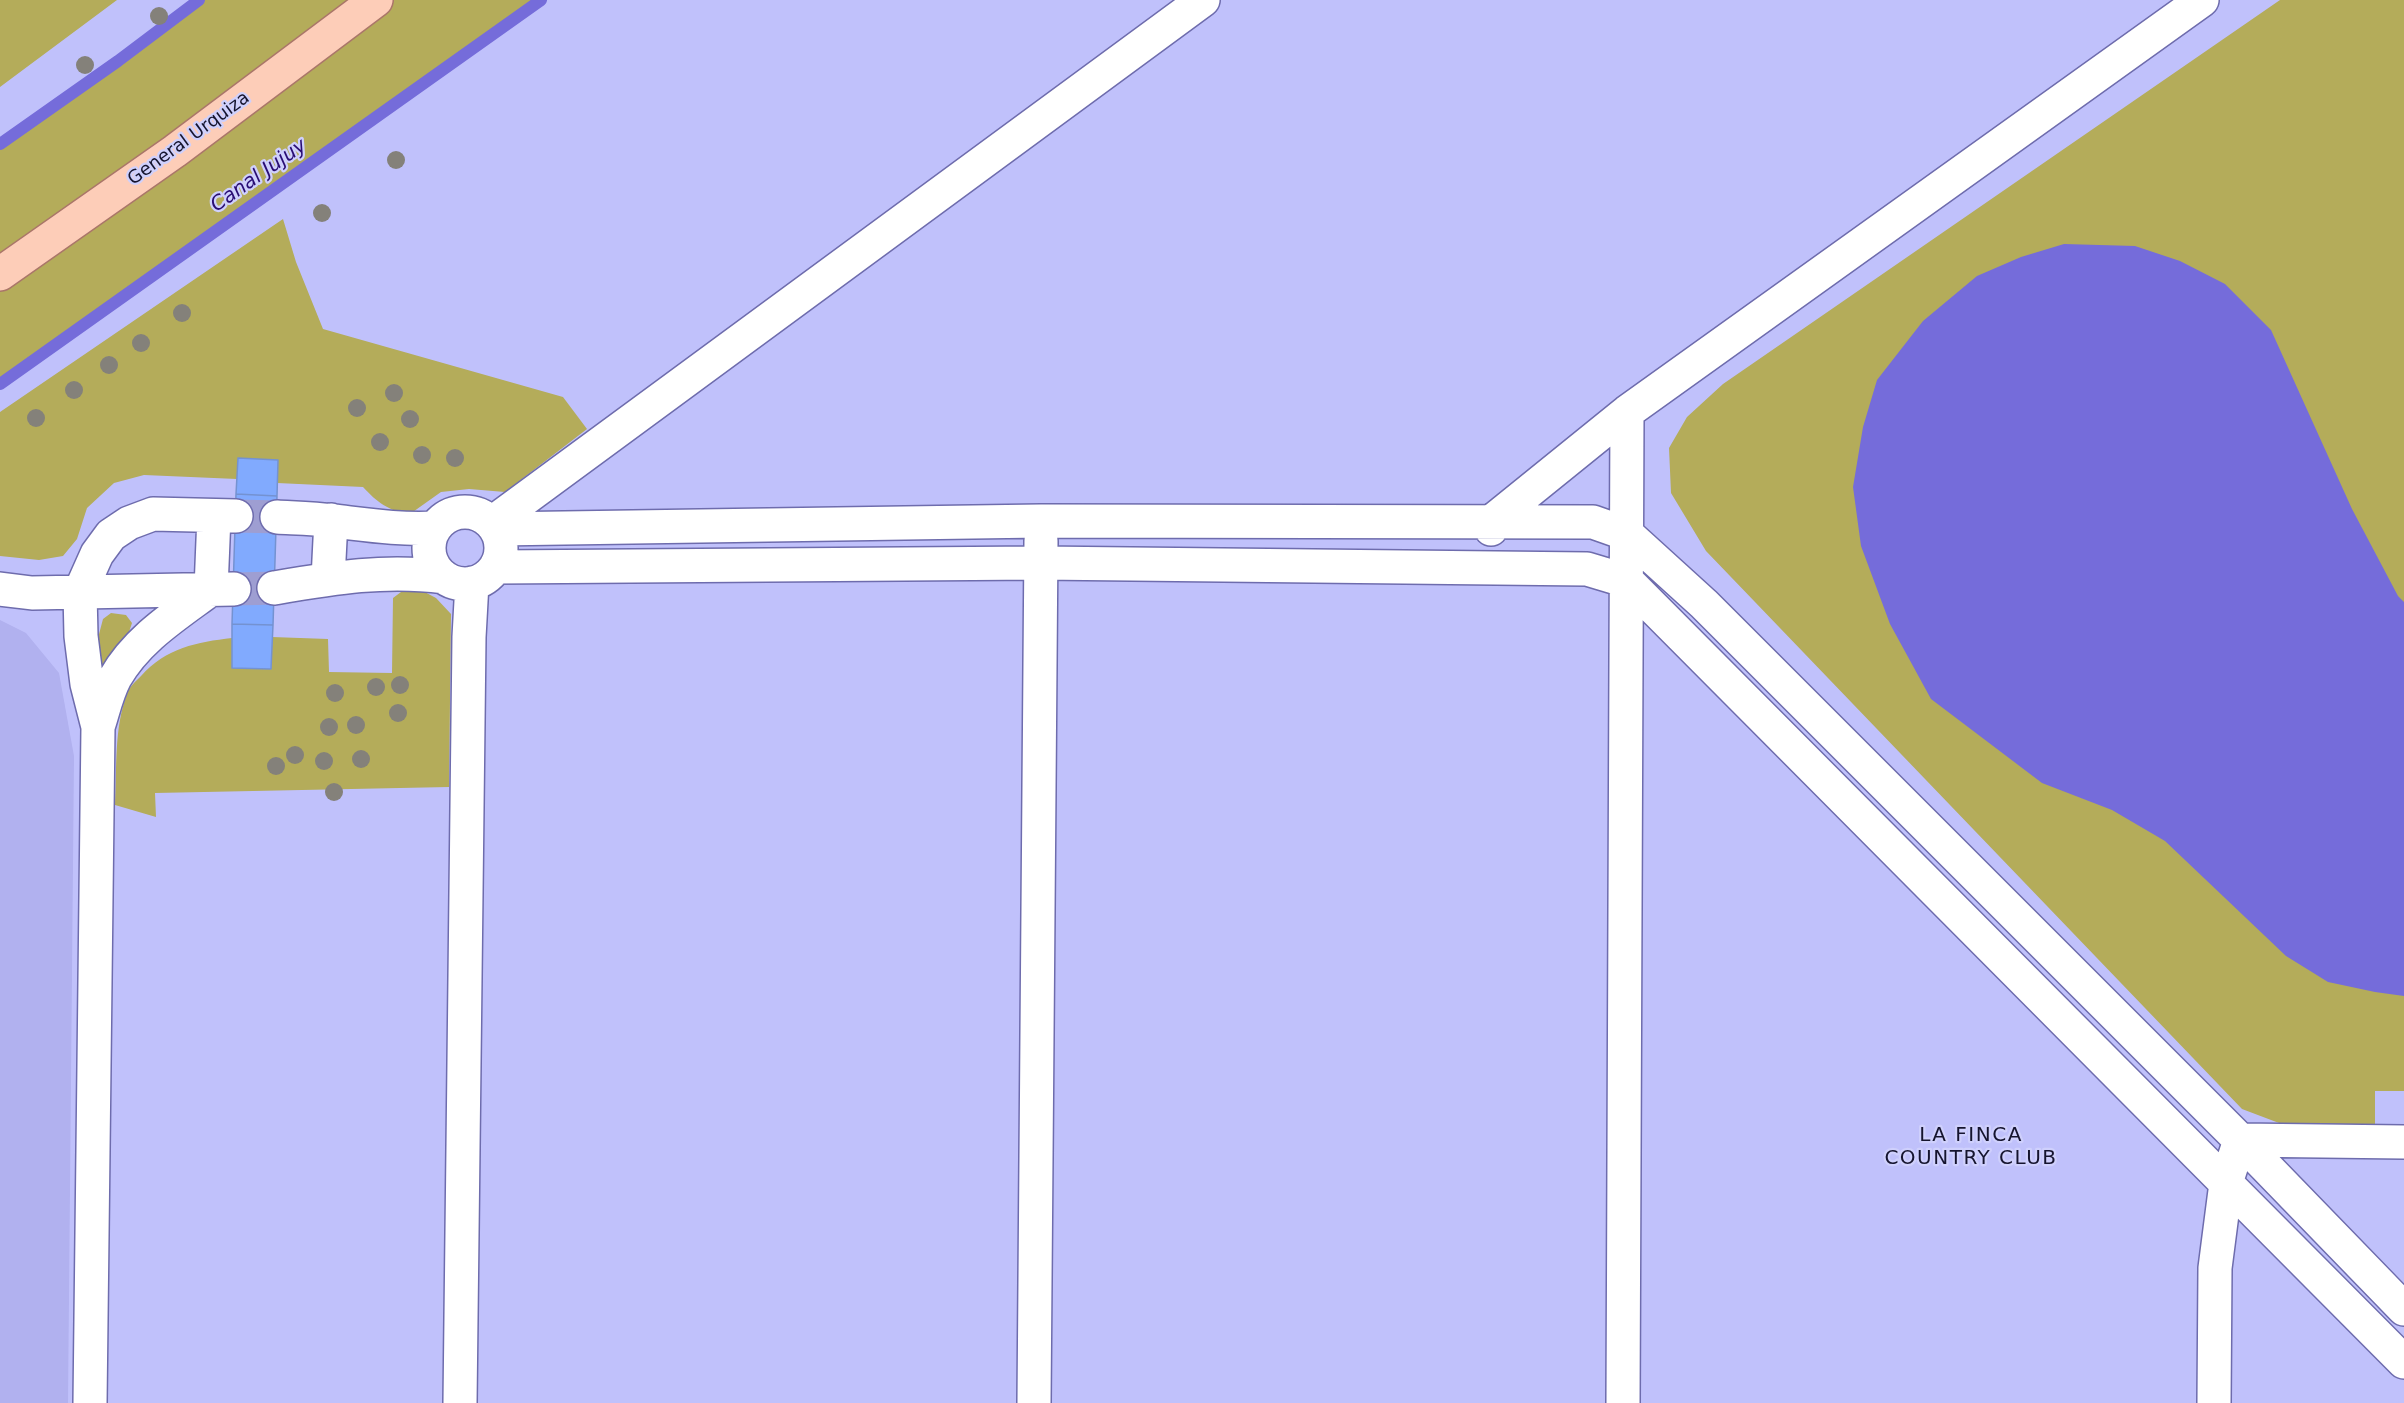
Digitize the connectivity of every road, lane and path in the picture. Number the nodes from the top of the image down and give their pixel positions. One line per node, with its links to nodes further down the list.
1 (376, 0): 4 (main road, General Urquiza)
2 (1203, 0): 10 (street)
3 (2202, 0): 5 (street)
4 (0, 274)
5 (1627, 412): 9 (street); 12 (street)
6 (277, 517): 7 (street)
7 (331, 520): 11 (street); 16 (street)
8 (1041, 521): 9 (street); 10 (street); 13 (street)
9 (1491, 522): 12 (street); 14 (street)
10 (494, 526): 11 (street); 15 (street)
11 (435, 528): 15 (street)
12 (1627, 534): 18 (street); 25 (street)
13 (1040, 564): 14 (street); 15 (street); 32 (street)
14 (1489, 568): 18 (street)
15 (471, 576): 16 (street); 31 (street)
16 (328, 579): 19 (street)
17 (0, 580): 23 (street)
18 (1627, 581): 27 (street); 33 (street)
19 (274, 588)
20 (0, 589): 23 (street)
21 (222, 589): 22 (street); 22 (street); 24 (street)
22 (80, 592): 23 (street); 24 (street)
23 (32, 593)
24 (98, 727): 30 (street)
25 (2240, 1140): 26 (street); 27 (street); 28 (street)
26 (2404, 1142)
27 (2226, 1183): 29 (street); 34 (street)
28 (2404, 1309)
29 (2404, 1362)
30 (90, 1403)
31 (460, 1403)
32 (1034, 1403)
33 (1623, 1403)
34 (2214, 1403)

